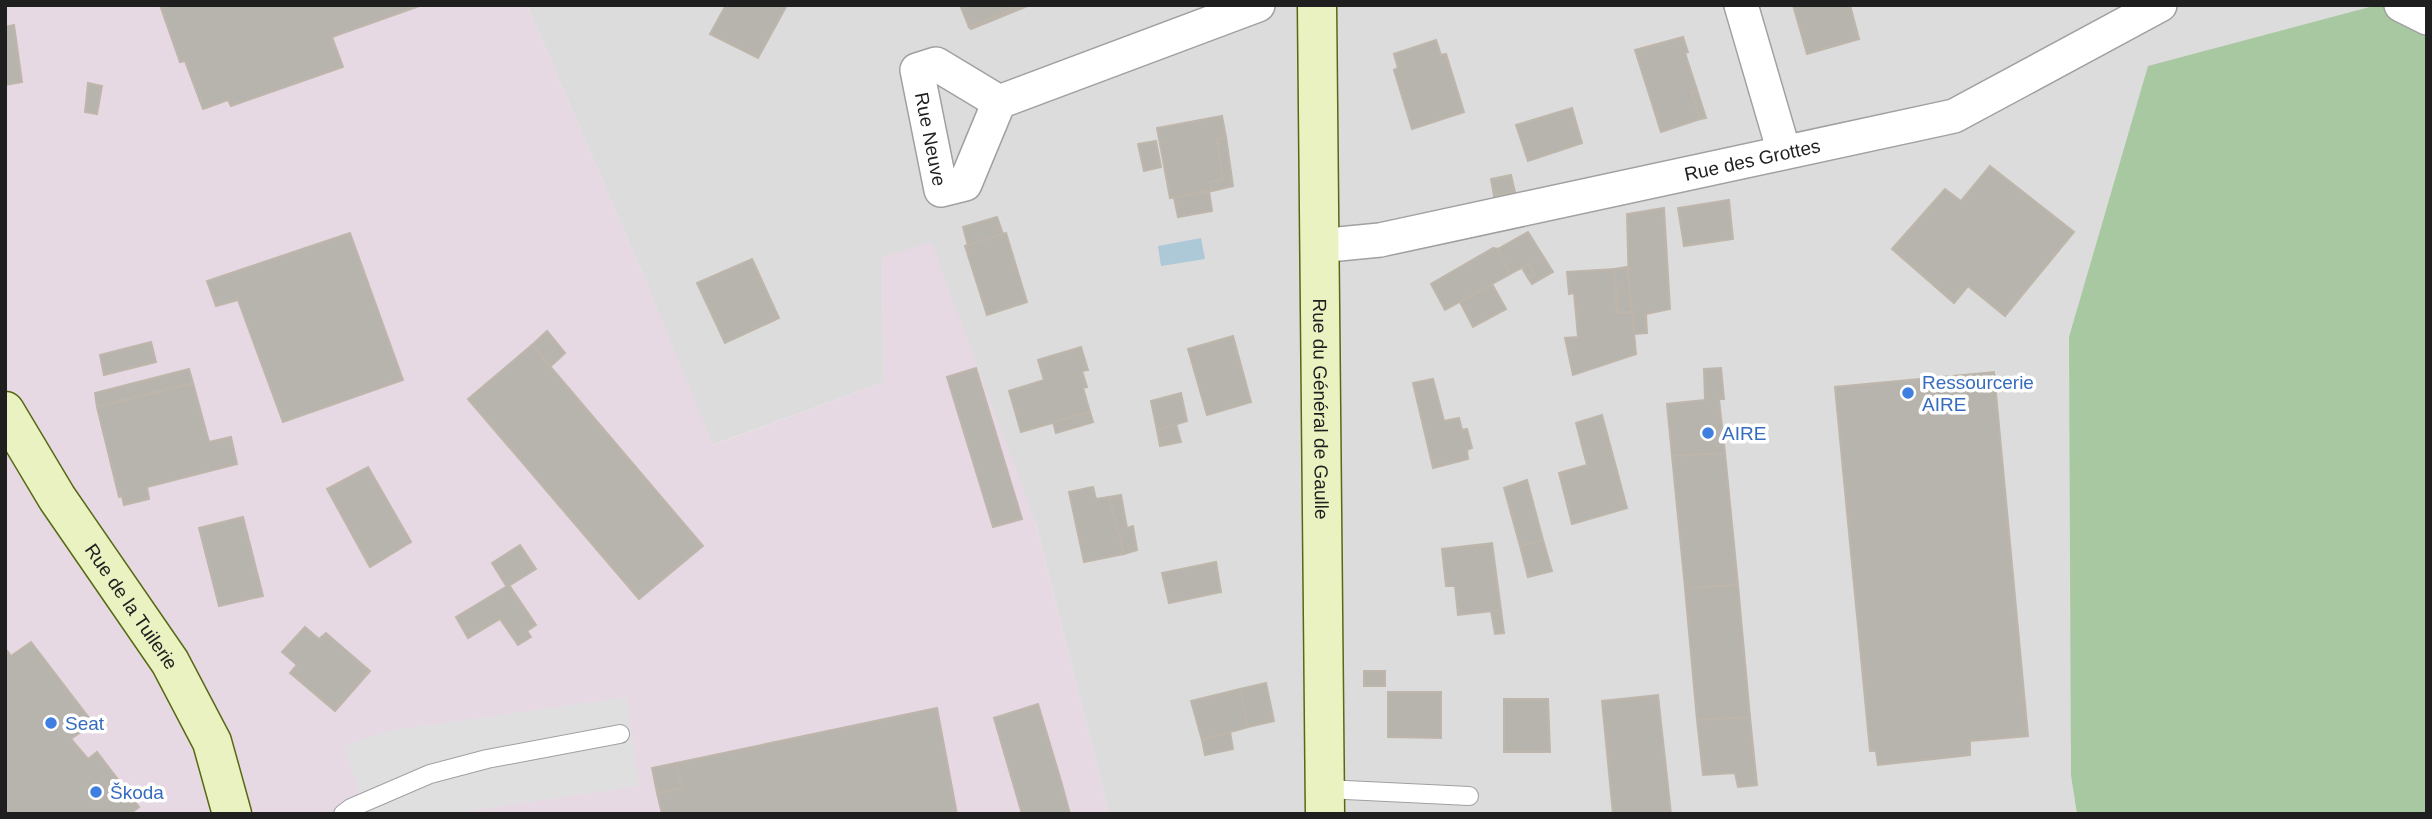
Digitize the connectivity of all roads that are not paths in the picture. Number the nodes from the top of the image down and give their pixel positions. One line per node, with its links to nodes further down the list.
1 (1258, 5): 8 (street)
2 (1305, 5): 6 (street)
3 (1741, 5): 9 (street)
4 (2160, 5): 9 (street, Rue des Grottes)
5 (2401, 5): 7 (street)
6 (1317, 6): 10 (main road, Rue du Général de Gaulle)
7 (2427, 18)
8 (999, 102)
9 (1784, 152): 10 (street, Rue des Grottes)
10 (1318, 246): 14 (main road, Rue du Général de Gaulle)
11 (5, 411): 15 (main road, Rue de la Tuilerie)
12 (620, 734): 16 (lane)
13 (1469, 796): 14 (lane)
14 (1325, 801)
15 (232, 814)
16 (343, 814)

